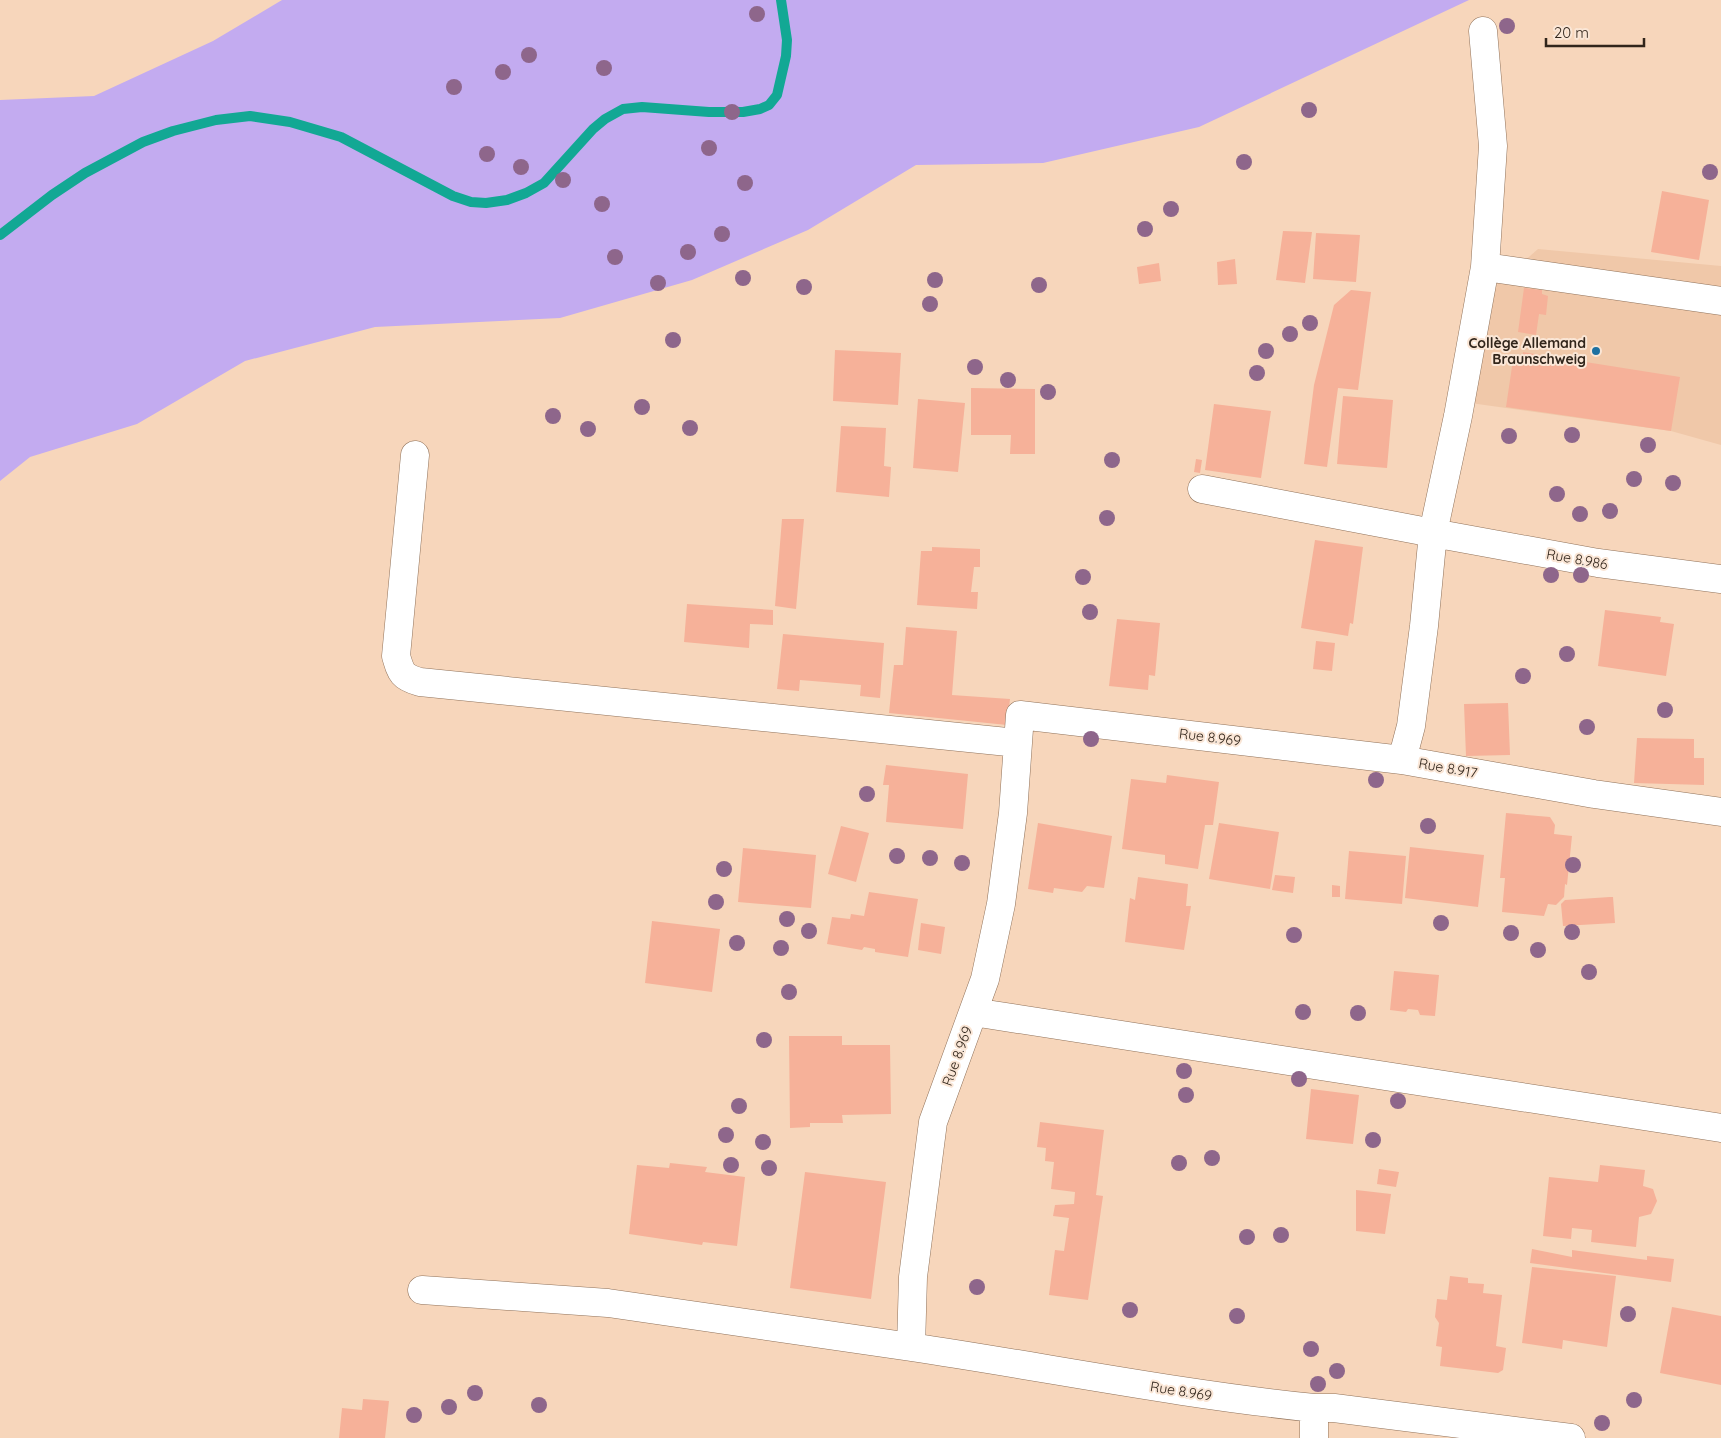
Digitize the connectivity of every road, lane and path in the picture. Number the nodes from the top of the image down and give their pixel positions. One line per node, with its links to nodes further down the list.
1 (1484, 31): 2 (street, Rue 8.917)
2 (1485, 266): 3 (street); 6 (street, Rue 8.917)
3 (1721, 301)
4 (415, 455): 8 (street)
5 (1202, 489): 6 (street, Rue 8.986)
6 (1433, 533): 7 (street, Rue 8.986); 9 (street, Rue 8.917)
7 (1721, 578)
8 (1018, 744): 9 (street, Rue 8.969); 11 (street, Rue 8.969)
9 (1402, 760): 10 (street, Rue 8.917)
10 (1721, 812)
11 (973, 1012): 12 (street); 14 (street, Rue 8.969)
12 (1721, 1128)
13 (422, 1290): 14 (street)
14 (911, 1347): 15 (street, Rue 8.969)
15 (1314, 1408): 16 (street); 17 (street, Rue 8.969)
16 (1314, 1438)
17 (1571, 1438)

